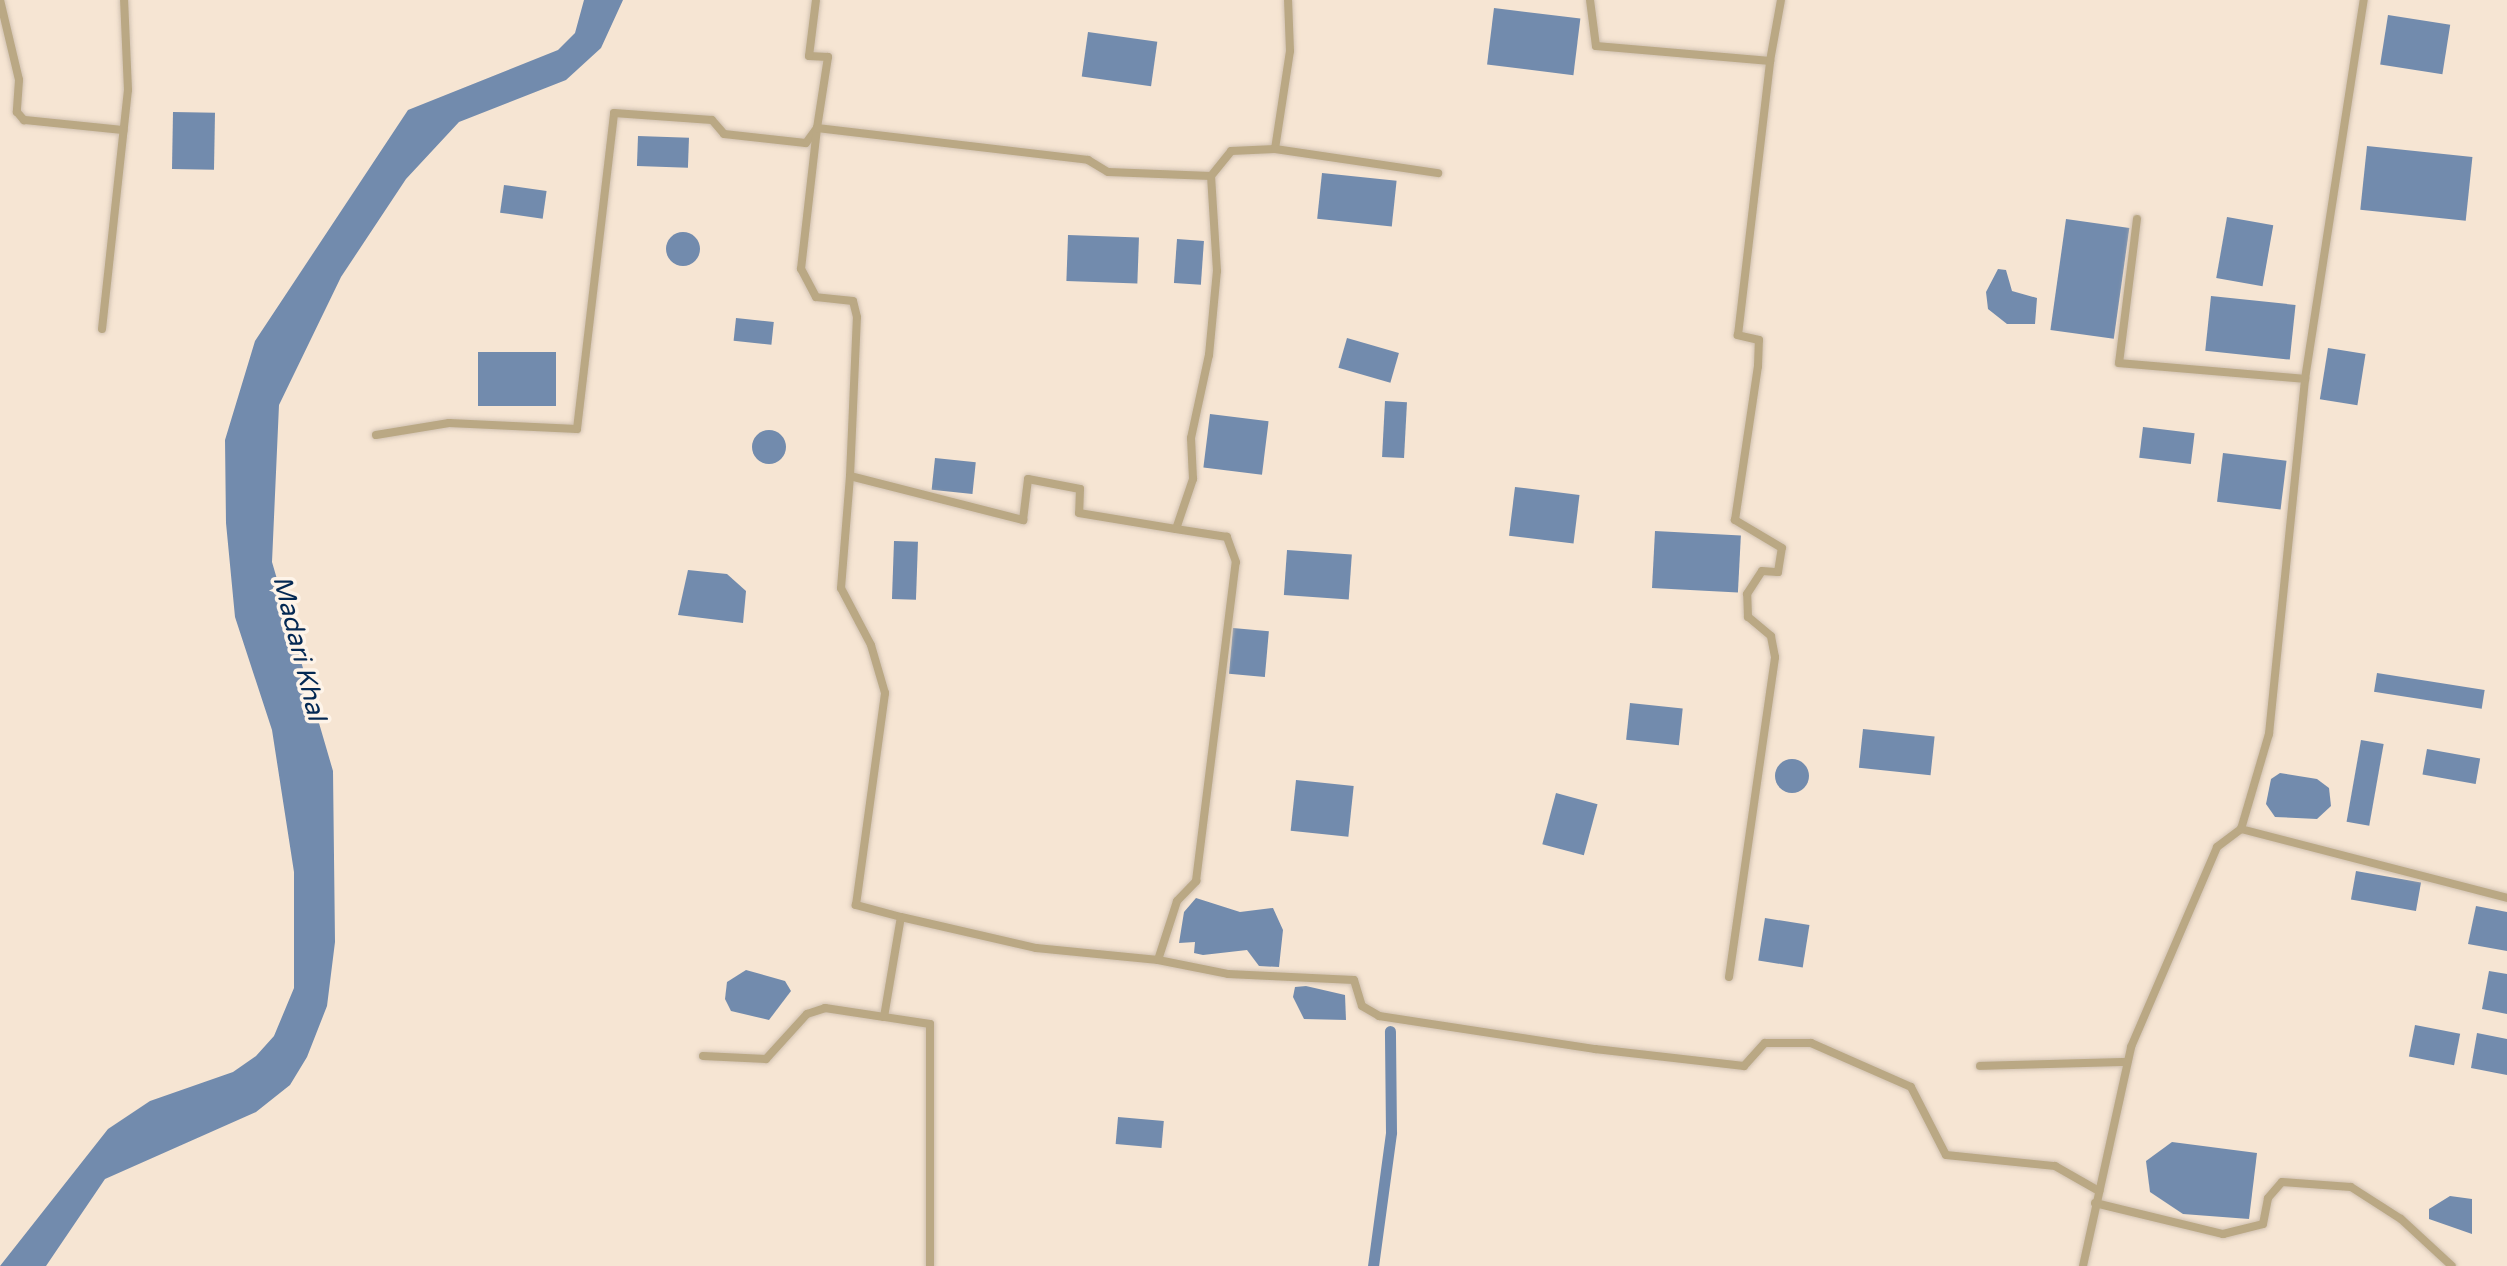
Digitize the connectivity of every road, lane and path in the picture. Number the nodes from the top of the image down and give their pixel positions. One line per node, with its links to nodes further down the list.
1 (0, 0): 10 (street)
2 (124, 0): 10 (street)
3 (816, 0): 9 (street)
4 (1288, 0): 11 (street)
5 (1590, 0): 8 (street)
6 (1781, 0): 8 (street)
7 (2364, 0): 16 (street)
8 (1770, 61): 24 (street)
9 (817, 128): 13 (street); 17 (street); 18 (street)
10 (123, 130): 15 (street)
11 (1275, 149): 12 (street); 13 (street)
12 (1438, 173)
13 (1211, 176): 19 (street)
14 (2137, 219): 16 (street)
15 (102, 329)
16 (2305, 379): 20 (street)
17 (376, 435)
18 (850, 476): 19 (street); 22 (street)
19 (1176, 529): 23 (street)
20 (2241, 829): 21 (street); 27 (street)
21 (2507, 898)
22 (901, 917): 23 (street); 25 (street)
23 (1158, 960): 29 (street)
24 (1729, 977)
25 (884, 1017): 26 (street); 31 (street)
26 (703, 1056)
27 (2127, 1062): 28 (street); 29 (street)
28 (1980, 1066)
29 (2099, 1191): 30 (street)
30 (2095, 1203): 32 (street); 33 (street)
31 (930, 1266)
32 (2083, 1266)
33 (2452, 1266)

